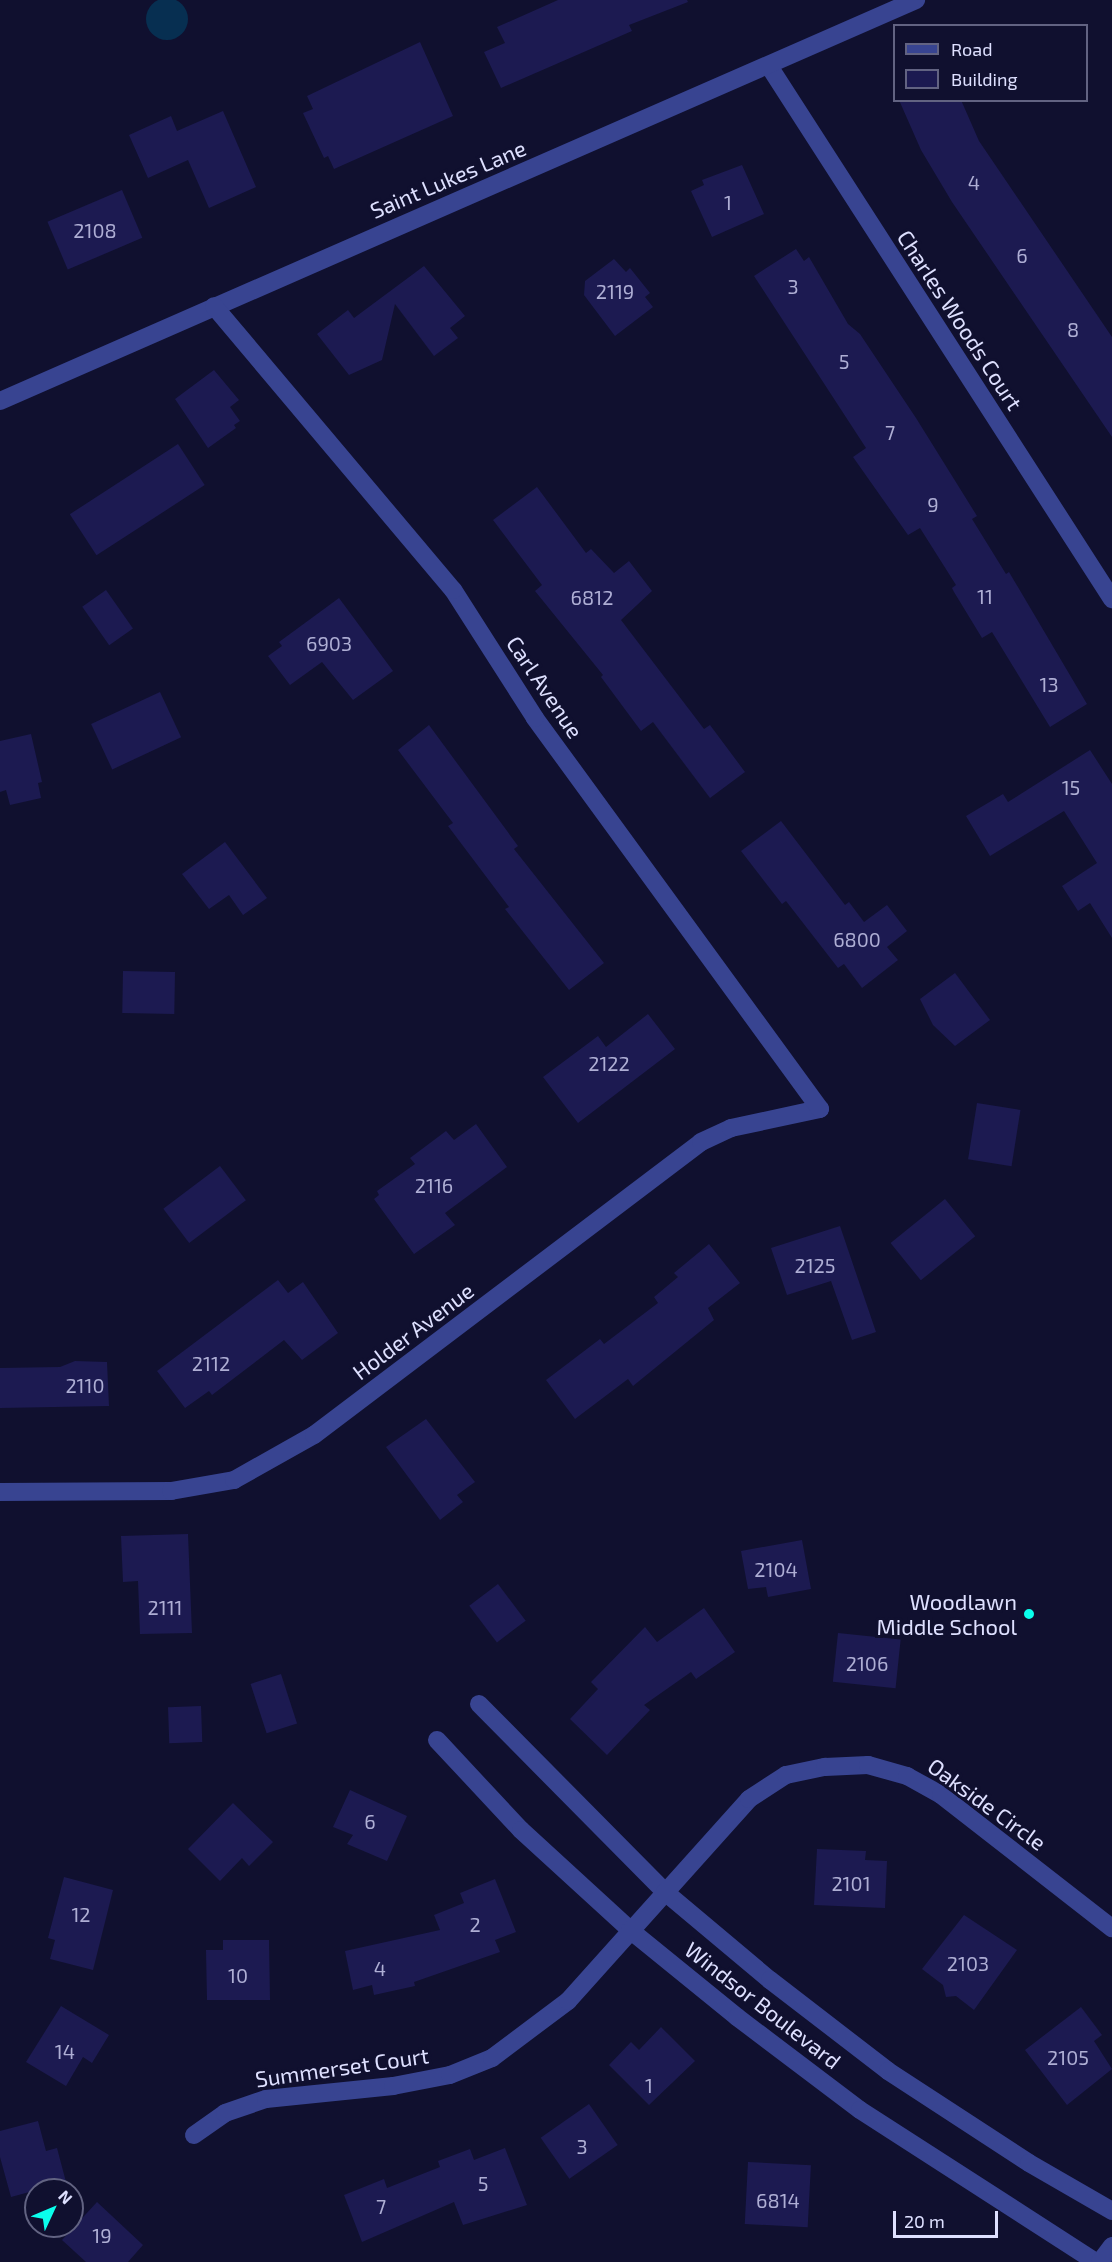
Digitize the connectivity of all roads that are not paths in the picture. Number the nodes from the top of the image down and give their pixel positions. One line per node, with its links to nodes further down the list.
1 (916, 0): 2 (street, Saint Lukes Lane)
2 (769, 66): 3 (street, Saint Lukes Lane); 5 (street, Charles Woods Court)
3 (214, 306): 4 (street, Saint Lukes Lane); 6 (street, Carl Avenue)
4 (0, 401)
5 (1112, 599)
6 (820, 1109): 7 (street, Holder Avenue)
7 (0, 1492)
8 (479, 1704): 10 (street, Windsor Boulevard)
9 (437, 1740): 12 (street, Windsor Boulevard)
10 (664, 1892): 11 (street, Oakside Circle); 12 (street, Oakside Circle); 14 (street, Windsor Boulevard)
11 (1112, 1928)
12 (630, 1930): 13 (street, Summerset Court); 16 (street, Windsor Boulevard)
13 (194, 2135)
14 (1112, 2211)
15 (1112, 2246): 16 (street)
16 (1098, 2262)

